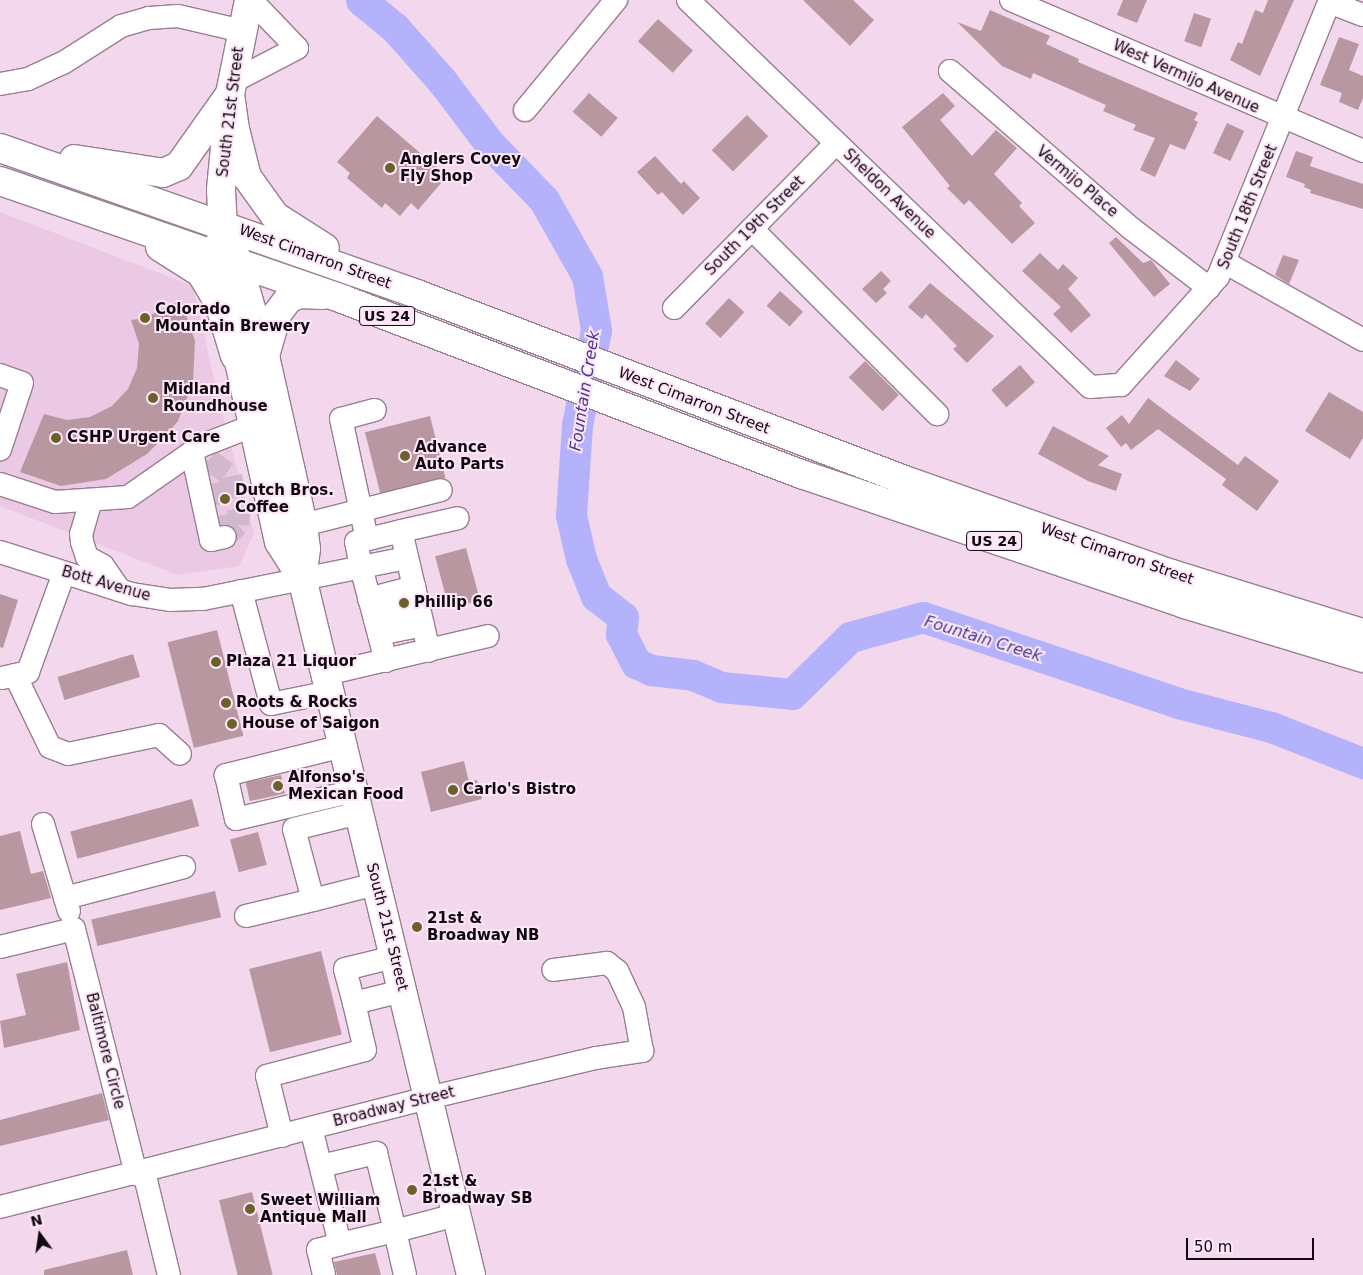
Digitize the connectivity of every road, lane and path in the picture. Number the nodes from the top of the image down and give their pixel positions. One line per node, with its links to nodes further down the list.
1 (250, 0): 7 (main road, South 21st Street); 10 (street)
2 (616, 0): 11 (street)
3 (688, 0): 13 (street, Sheldon Avenue)
4 (1011, 0): 12 (street, West Vermijo Avenue)
5 (1330, 1): 6 (street); 12 (street, South 18th Street)
6 (1363, 15)
7 (242, 31): 9 (street); 10 (main road, South 21st Street)
8 (950, 70): 23 (street, Vermijo Place)
9 (0, 84)
10 (231, 88): 14 (main road); 18 (main road, South 21st Street); 22 (main road)
11 (525, 110)
12 (1283, 120): 15 (street, West Vermijo Avenue); 21 (street, South 18th Street)
13 (836, 143): 19 (street, South 19th Street); 30 (street, Sheldon Avenue)
14 (5, 150): 18 (main road, West Cimarron Street / US 24)
15 (1363, 152)
16 (0, 181): 17 (main road, West Cimarron Street / US 24)
17 (51, 198): 20 (main road, West Cimarron Street / US 24); 27 (main road)
18 (223, 224): 20 (main road, South 21st Street); 22 (main road, West Cimarron Street / US 24)
19 (752, 229): 25 (street, South 19th Street); 32 (street)
20 (230, 260): 24 (main road, West Cimarron Street / US 24); 27 (main road, South 21st Street); 28 (main road, South 21st Street)
21 (1226, 263): 23 (street, South 18th Street); 26 (street)
22 (396, 287): 52 (main road, West Cimarron Street / US 24)
23 (1209, 288): 30 (street, South 18th Street)
24 (345, 300): 28 (main road); 55 (main road, West Cimarron Street / US 24)
25 (674, 308)
26 (1363, 340)
27 (236, 356): 33 (main road, South 21st Street)
28 (265, 356): 41 (main road, South 21st Street)
29 (0, 375): 34 (street)
30 (1090, 387)
31 (375, 410): 39 (street)
32 (938, 414)
33 (252, 426): 35 (street); 47 (main road, South 21st Street)
34 (0, 449)
35 (202, 452): 38 (street); 43 (street)
36 (0, 484): 38 (street)
37 (440, 490): 39 (street)
38 (91, 500): 48 (street)
39 (361, 511): 41 (street); 44 (street)
40 (458, 518): 42 (street)
41 (303, 526): 47 (main road, South 21st Street)
42 (401, 531): 44 (street); 49 (street)
43 (225, 537)
44 (367, 539): 51 (street)
45 (0, 552): 46 (street, Bott Avenue)
46 (64, 573): 48 (street, Bott Avenue); 57 (street)
47 (302, 578): 50 (street, Bott Avenue); 51 (street, Bott Avenue); 58 (main road, South 21st Street)
48 (120, 590): 50 (street, Bott Avenue)
49 (414, 590): 51 (street); 51 (street); 51 (street); 54 (street)
50 (241, 591): 58 (street)
51 (370, 600): 56 (street)
52 (1363, 633)
53 (488, 636): 54 (street)
54 (429, 651): 56 (street)
55 (1363, 658)
56 (386, 661): 58 (street)
57 (14, 675): 60 (street)
58 (328, 683): 59 (main road, South 21st Street)
59 (343, 746): 61 (main road, South 21st Street); 61 (street)
60 (180, 754)
61 (356, 802): 64 (main road, South 21st Street); 66 (street)
62 (43, 824): 65 (street, Baltimore Circle)
63 (184, 867): 65 (street)
64 (376, 884): 66 (street); 70 (main road, South 21st Street)
65 (65, 898): 68 (street, Baltimore Circle)
66 (313, 900): 67 (street)
67 (246, 916)
68 (74, 929): 69 (street); 78 (street, Baltimore Circle)
69 (0, 947)
70 (394, 957): 72 (main road, South 21st Street); 73 (street)
71 (553, 970): 74 (street, Broadway Street)
72 (402, 991): 73 (street); 74 (main road, South 21st Street)
73 (354, 1003): 76 (street)
74 (428, 1098): 75 (street, Broadway Street); 80 (main road, South 21st Street)
75 (311, 1128): 76 (street, Broadway Street); 77 (street)
76 (282, 1136): 78 (street, Broadway Street)
77 (321, 1166): 81 (street); 82 (street)
78 (140, 1173): 79 (street, Broadway Street); 83 (street, Baltimore Circle)
79 (0, 1207)
80 (456, 1215): 81 (street); 86 (main road, South 21st Street)
81 (395, 1231): 82 (street); 85 (street)
82 (340, 1244): 84 (street)
83 (169, 1275)
84 (324, 1275)
85 (405, 1275)
86 (471, 1275)

